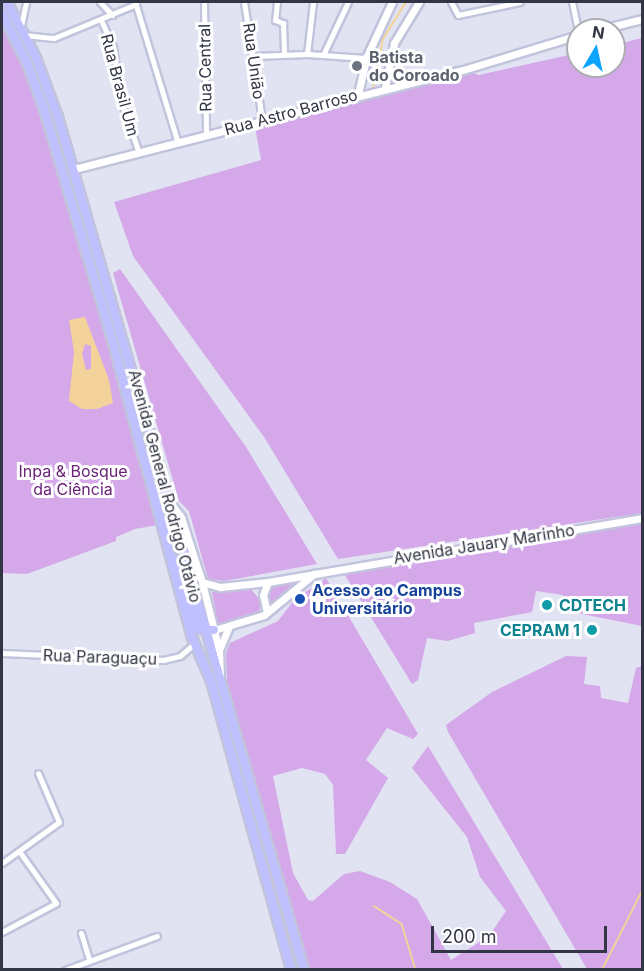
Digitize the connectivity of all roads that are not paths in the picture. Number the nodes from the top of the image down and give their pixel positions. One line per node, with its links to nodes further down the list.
1 (7, 2): 21 (main road, Avenida General Rodrigo Otávio)
2 (26, 2): 21 (street)
3 (100, 2): 16 (street)
4 (204, 2): 31 (street, Rua Central)
5 (244, 2): 25 (street, Rua União)
6 (277, 2): 23 (street)
7 (313, 2): 24 (street)
8 (348, 2): 26 (street)
9 (392, 2): 27 (street)
10 (419, 2): 28 (street)
11 (452, 2): 12 (street)
12 (520, 2)
13 (573, 2): 17 (street)
14 (136, 3): 16 (street); 32 (street)
15 (2, 13): 37 (main road, Avenida General Rodrigo Otávio)
16 (112, 15): 19 (street)
17 (576, 18)
18 (642, 19): 20 (street)
19 (101, 20): 21 (street); 33 (street, Rua Brasil Um)
20 (626, 23)
21 (22, 32): 34 (main road, Avenida General Rodrigo Otávio)
22 (566, 39): 28 (street, Rua Astro Barroso)
23 (284, 54): 24 (street); 25 (street)
24 (307, 54): 26 (street)
25 (255, 56): 30 (street, Rua União)
26 (323, 56): 27 (street)
27 (366, 58): 29 (street)
28 (385, 87): 29 (street, Rua Astro Barroso)
29 (358, 94): 30 (street, Rua Astro Barroso)
30 (262, 120): 31 (street, Rua Astro Barroso)
31 (206, 134): 32 (street, Rua Astro Barroso)
32 (177, 140): 33 (street, Rua Astro Barroso)
33 (138, 150): 34 (street, Rua Astro Barroso)
34 (74, 169): 35 (main road, Avenida General Rodrigo Otávio)
35 (169, 500): 39 (street, Avenida General Rodrigo Otávio); 45 (main road, Avenida General Rodrigo Otávio)
36 (642, 518): 38 (street, Avenida Jauary Marinho)
37 (169, 553): 45 (main road); 46 (main road, Avenida General Rodrigo Otávio)
38 (327, 569): 40 (street, Avenida Jauary Marinho); 43 (street, Avenida Jauary Marinho)
39 (202, 582): 41 (street, Avenida Jauary Marinho); 45 (street, Avenida General Rodrigo Otávio)
40 (268, 582): 41 (street, Avenida Jauary Marinho); 42 (street)
41 (253, 584): 42 (street)
42 (262, 595): 43 (street)
43 (267, 612): 44 (street, Avenida Jauary Marinho)
44 (229, 626): 45 (street, Avenida Jauary Marinho); 47 (street)
45 (210, 631): 47 (street, Avenida General Rodrigo Otávio); 49 (main road, Avenida General Rodrigo Otávio)
46 (194, 644): 48 (street, Rua Paraguaçu); 58 (main road, Avenida General Rodrigo Otávio)
47 (219, 651): 49 (street, Avenida General Rodrigo Otávio)
48 (2, 653)
49 (220, 680): 59 (main road, Avenida General Rodrigo Otávio)
50 (38, 773): 51 (street)
51 (19, 851): 52 (street); 53 (street)
52 (2, 863)
53 (2, 932)
54 (81, 933): 56 (street)
55 (157, 936): 56 (street)
56 (89, 960): 57 (street)
57 (66, 969)
58 (291, 969)
59 (304, 969)

